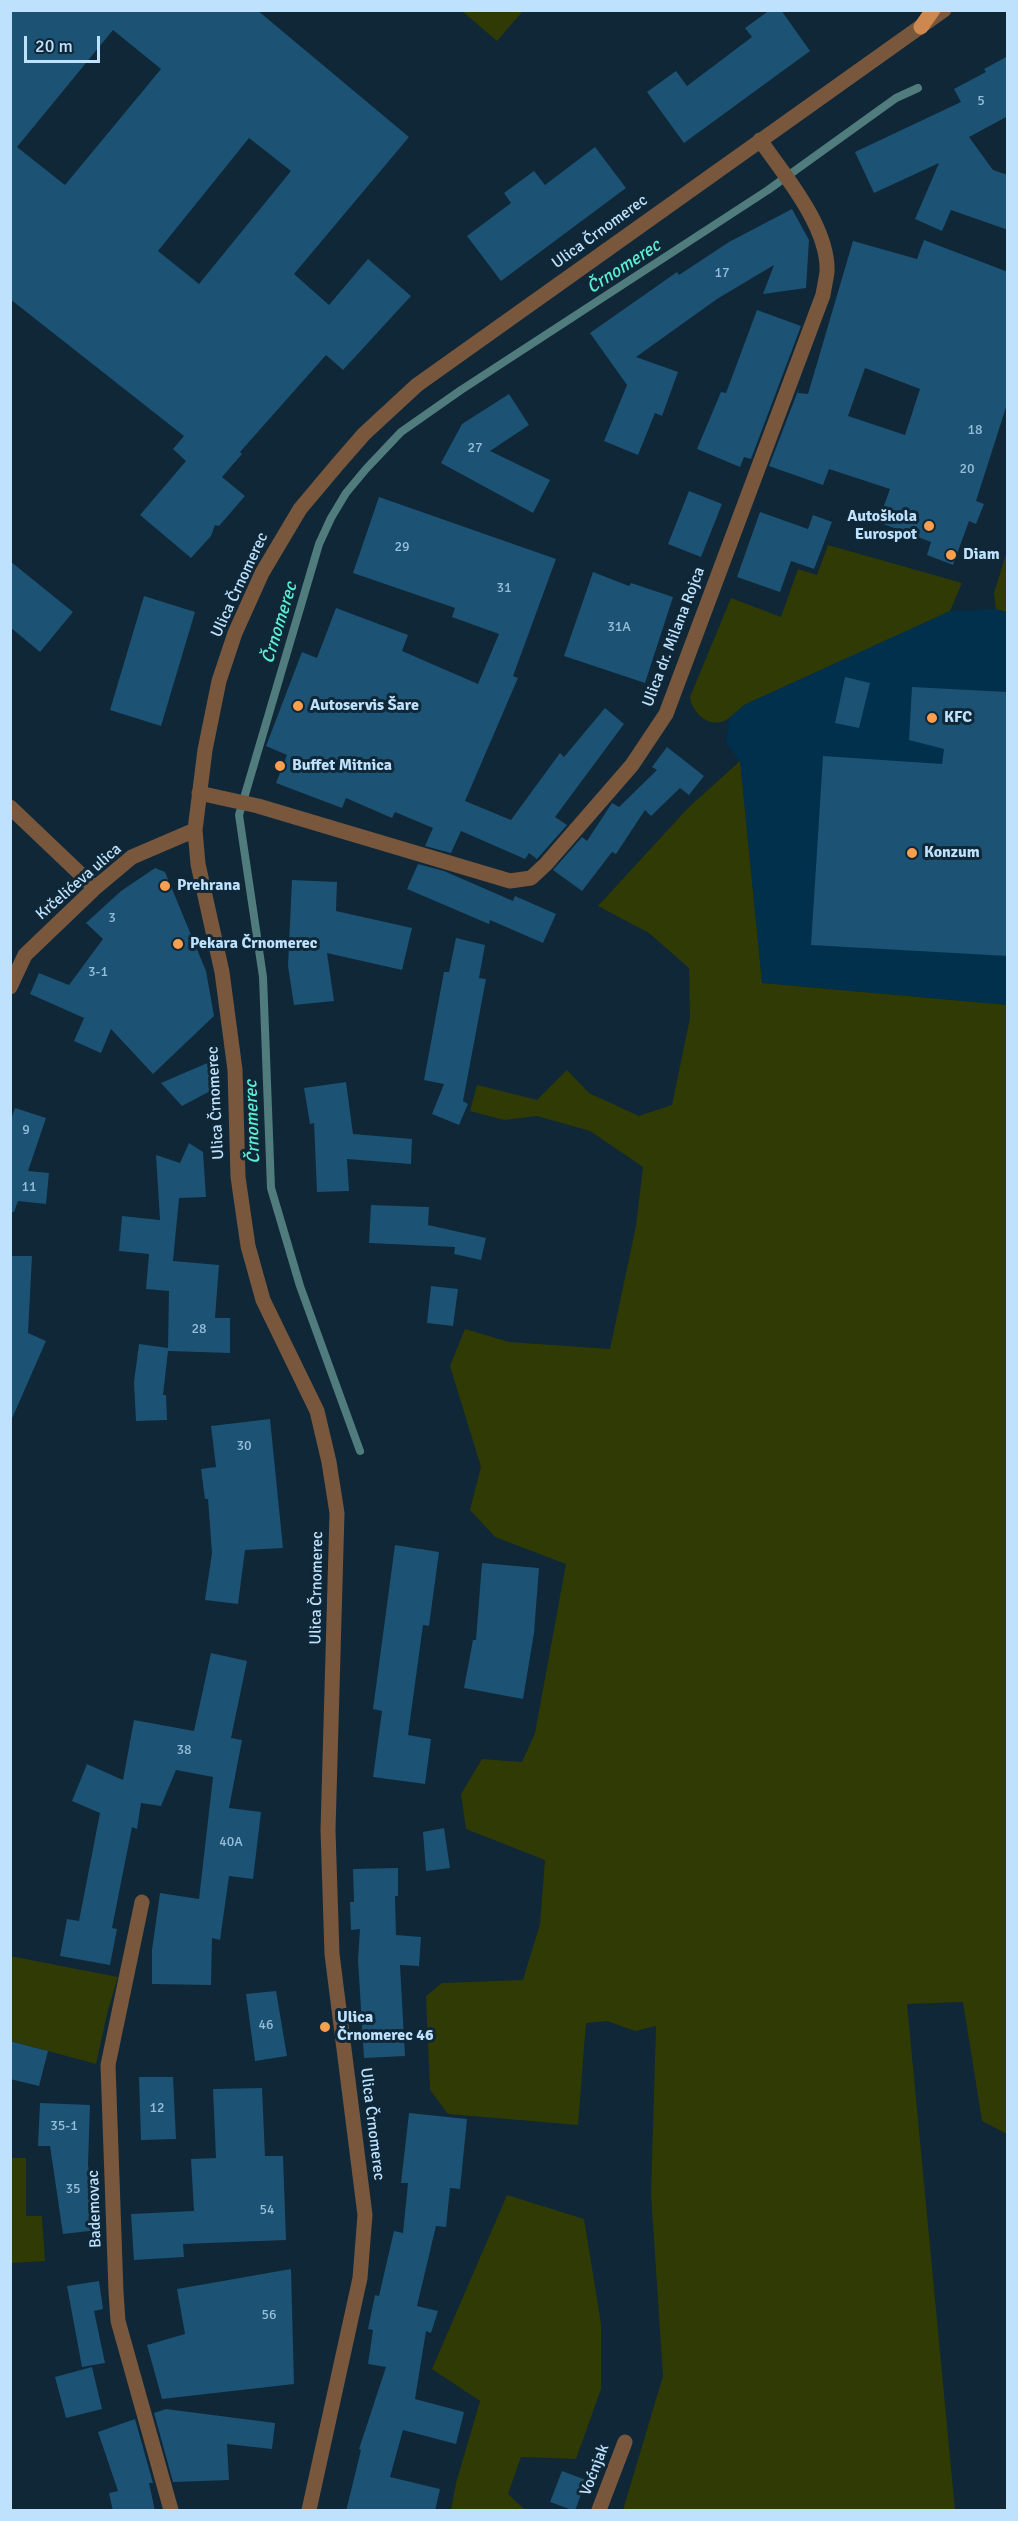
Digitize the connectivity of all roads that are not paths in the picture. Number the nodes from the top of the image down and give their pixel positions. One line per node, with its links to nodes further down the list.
1 (933, 10): 3 (main road)
2 (944, 10): 3 (street, Ulica Črnomerec)
3 (921, 27): 4 (street, Ulica Črnomerec)
4 (760, 140): 5 (street, Ulica Črnomerec); 5 (street, Ulica dr. Milana Rojca)
5 (199, 793): 7 (street, Ulica Črnomerec)
6 (10, 807): 8 (street)
7 (195, 830): 8 (street, Krčelićeva ulica); 13 (street, Ulica Črnomerec)
8 (95, 888): 9 (street, Krčelićeva ulica)
9 (10, 987)
10 (142, 1902): 12 (street, Bademovac)
11 (625, 2442): 14 (street, Voćnjak)
12 (171, 2511)
13 (309, 2511)
14 (599, 2511)

